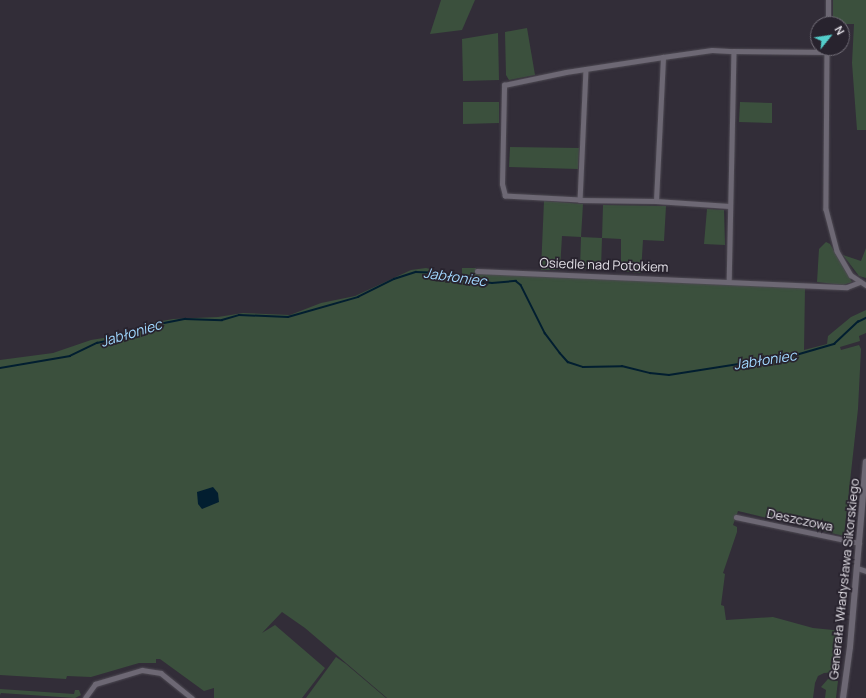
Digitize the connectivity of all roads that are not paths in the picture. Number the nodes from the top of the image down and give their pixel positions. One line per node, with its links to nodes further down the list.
1 (828, 0): 2 (street)
2 (828, 16)
3 (810, 50): 4 (street)
4 (734, 51): 6 (street); 10 (street)
5 (827, 56): 13 (street)
6 (663, 57): 7 (street); 9 (street)
7 (586, 70): 8 (street); 8 (street)
8 (580, 200): 9 (street)
9 (656, 201): 10 (street)
10 (730, 206): 12 (street)
11 (477, 271): 12 (street, Osiedle nad Potokiem)
12 (729, 281): 13 (street, Osiedle nad Potokiem)
13 (860, 282): 14 (street)
14 (866, 285)
15 (866, 462): 16 (street, Generała Władysława Sikorskiego)
16 (864, 500): 18 (street, Generała Władysława Sikorskiego)
17 (736, 517): 18 (street, Deszczowa)
18 (859, 543): 19 (street, Generała Władysława Sikorskiego)
19 (861, 570): 22 (street, Generała Władysława Sikorskiego)
20 (85, 698): 21 (street)
21 (192, 698)
22 (843, 698)

